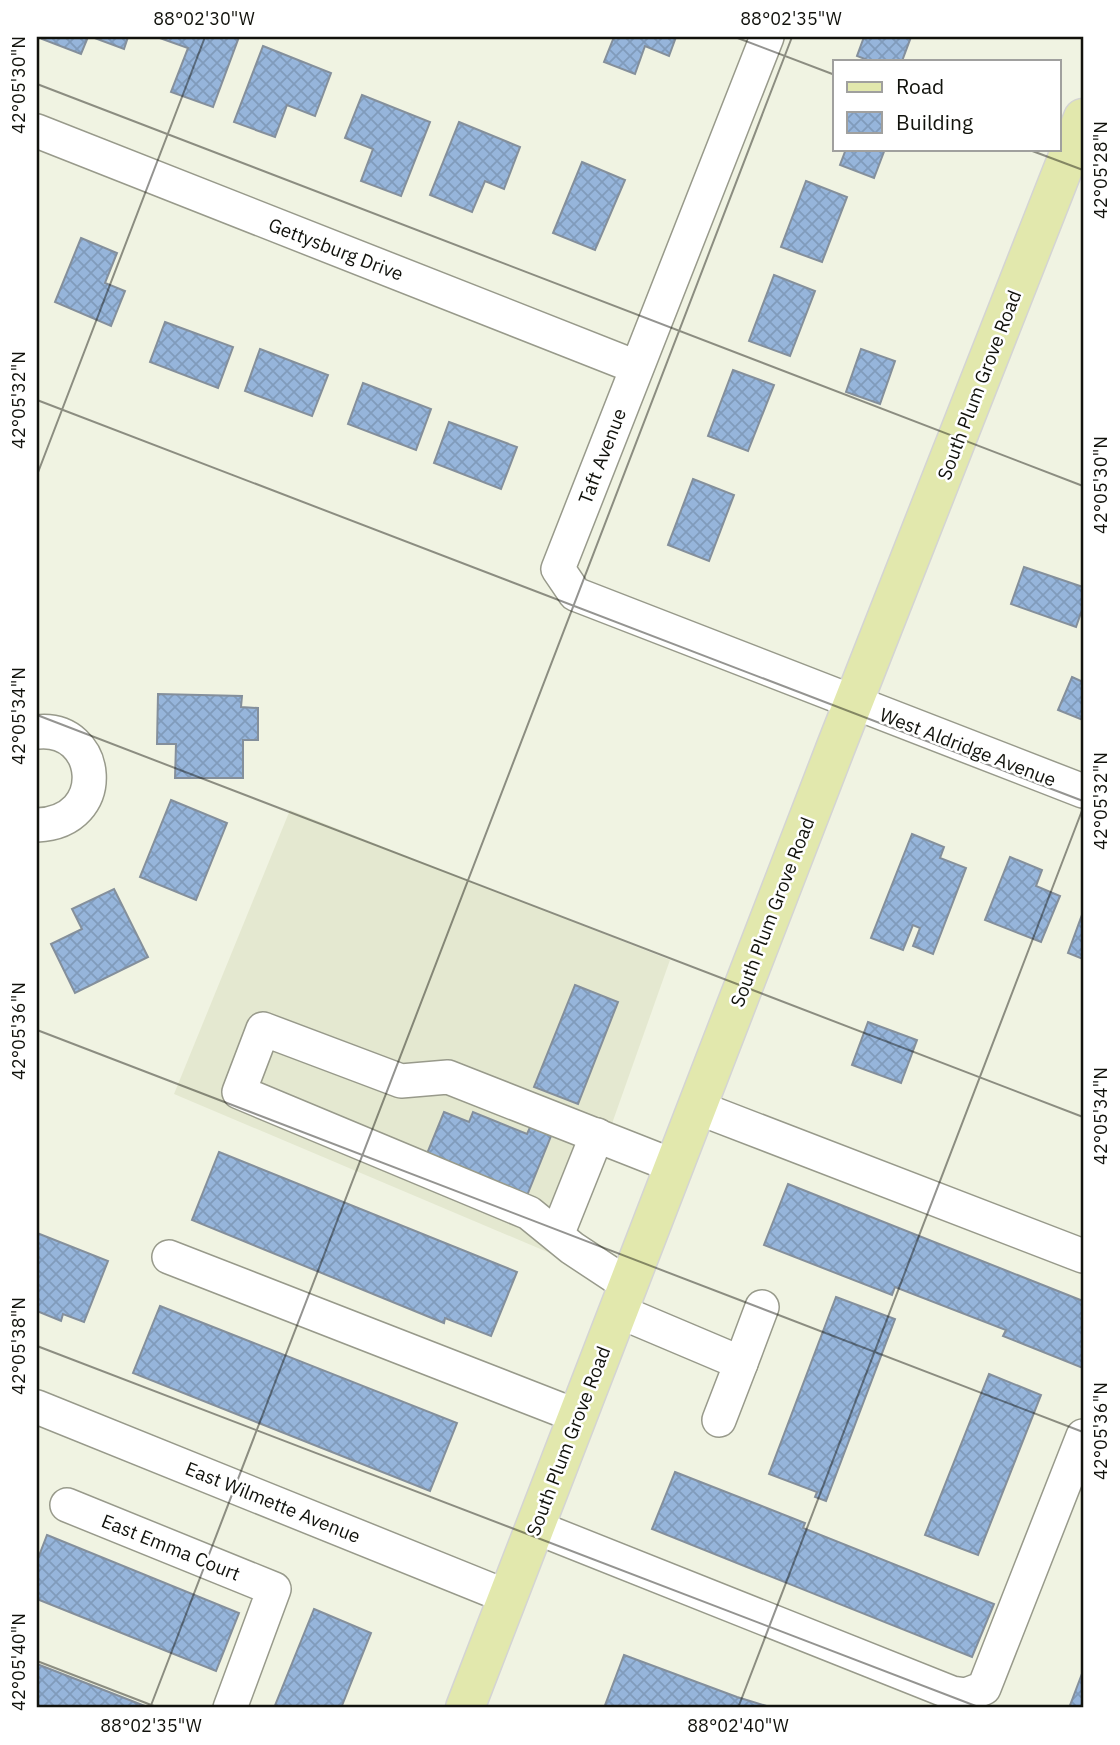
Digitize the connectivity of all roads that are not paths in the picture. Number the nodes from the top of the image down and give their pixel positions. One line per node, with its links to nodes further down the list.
1 (766, 37): 4 (street, Taft Avenue)
2 (1083, 118): 5 (main road, South Plum Grove Road)
3 (37, 131): 4 (street, Gettysburg Drive)
4 (636, 367): 5 (street, Taft Avenue)
5 (854, 702): 7 (street, West Aldridge Avenue); 9 (main road, South Plum Grove Road)
6 (37, 732): 8 (street)
7 (1083, 791)
8 (37, 825)
9 (696, 1107): 11 (main road, South Plum Grove Road); 13 (street)
10 (597, 1135): 11 (street); 12 (street); 12 (street)
11 (674, 1166): 15 (main road, South Plum Grove Road)
12 (557, 1236): 15 (street)
13 (1083, 1256)
14 (169, 1257): 19 (street)
15 (623, 1298): 17 (street); 19 (main road, South Plum Grove Road)
16 (762, 1307): 17 (street)
17 (741, 1363): 20 (street)
18 (37, 1407): 24 (street, East Wilmette Avenue)
19 (578, 1416): 23 (main road, South Plum Grove Road)
20 (719, 1420)
21 (1083, 1436): 23 (street)
22 (67, 1505): 25 (street, East Emma Court)
23 (535, 1527): 24 (main road, South Plum Grove Road)
24 (508, 1597): 26 (main road, South Plum Grove Road)
25 (230, 1708)
26 (465, 1708)

